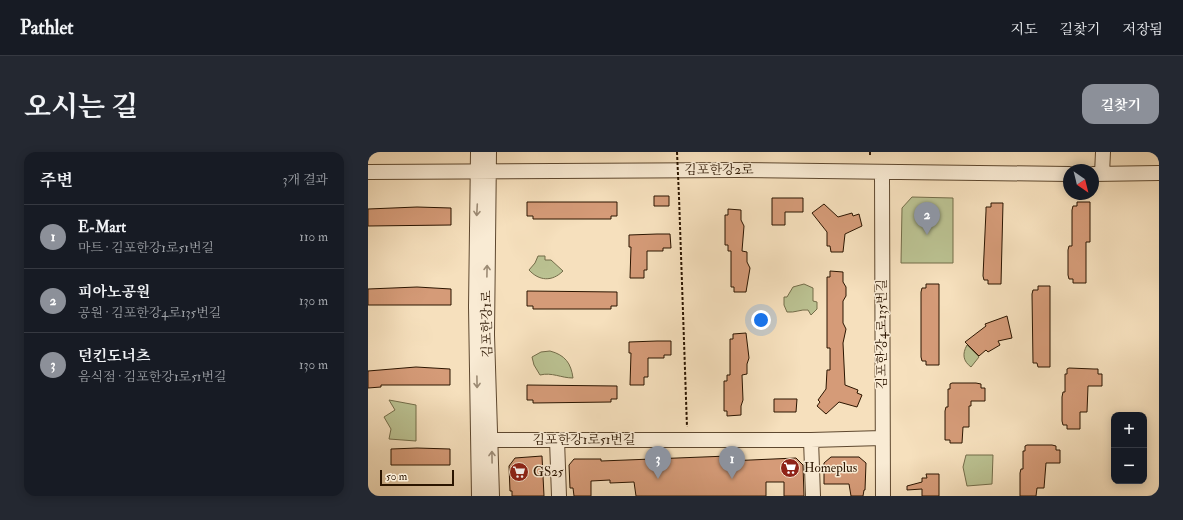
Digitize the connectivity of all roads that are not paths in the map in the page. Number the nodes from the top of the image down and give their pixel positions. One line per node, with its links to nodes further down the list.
1 (478, 152): 5 (street, 김포한강1로)
2 (489, 152): 5 (street, 김포한강1로)
3 (1103, 152): 4 (street)
4 (1099, 170)
5 (484, 171): 6 (street, 김포한강2로); 7 (street, 김포한강2로); 12 (street, 김포한강1로)
6 (368, 172)
7 (882, 172): 9 (street, 김포한강2로); 11 (street, 김포한강4로135번길)
8 (1159, 173): 10 (street)
9 (1063, 174)
10 (1099, 174)
11 (882, 438): 14 (street, 김포한강1로51번길); 19 (street, 김포한강4로135번길)
12 (485, 440): 13 (street, 김포한강1로51번길); 15 (street, 김포한강1로); 16 (street, 김포한강1로, one-way to 12)
13 (557, 440): 14 (street, 김포한강1로51번길); 17 (street)
14 (811, 440): 18 (street)
15 (479, 496)
16 (492, 496)
17 (559, 496)
18 (813, 496)
19 (883, 496)

